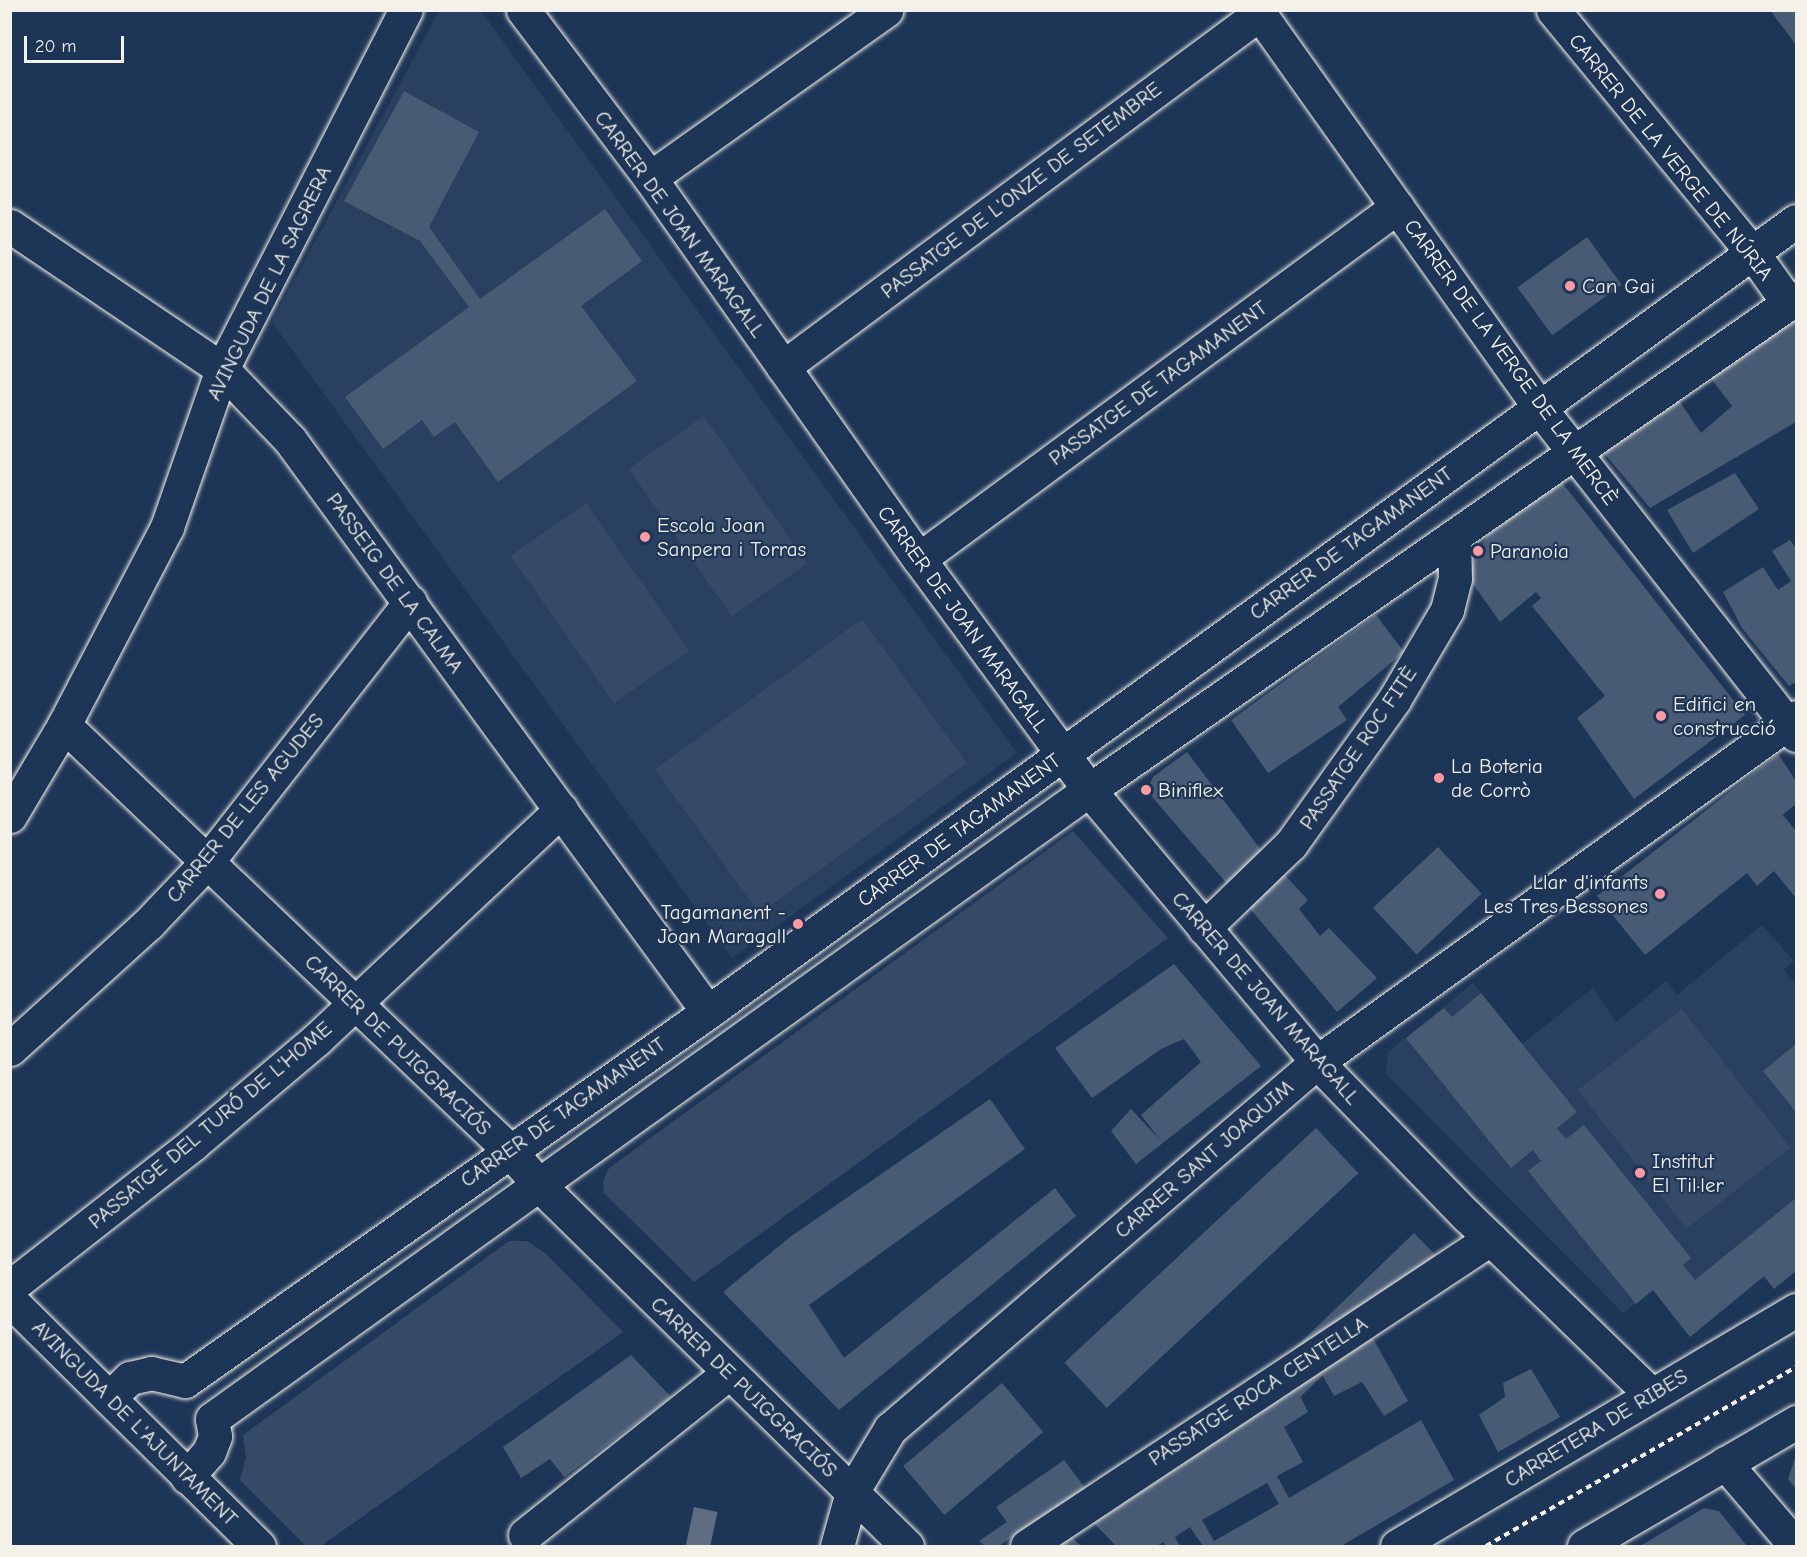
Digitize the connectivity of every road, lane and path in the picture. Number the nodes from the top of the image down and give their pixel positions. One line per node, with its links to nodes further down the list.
1 (406, 10): 13 (street, AVINGUDA DE LA SAGRERA)
2 (523, 10): 6 (street, CARRER DE JOAN MARAGALL)
3 (886, 10): 6 (street)
4 (1553, 10): 10 (street, CARRER DE LA VERGE DE NÚRIA)
5 (1258, 12): 7 (street, CARRER DE LA VERGE DE LA MERCÈ); 12 (street, PASSATGE DE L'ONZE DE SETEMBRE)
6 (650, 178): 12 (street, CARRER DE JOAN MARAGALL)
7 (1397, 207): 14 (street, CARRER DE LA VERGE DE LA MERCÈ); 17 (street, PASSATGE DE TAGAMANENT)
8 (1797, 221): 10 (street, CARRER DE TAGAMANENT)
9 (10, 226): 13 (street, PASSEIG DE LA CALMA)
10 (1752, 252): 11 (street, CARRER DE LA VERGE DE NÚRIA); 14 (street, CARRER DE TAGAMANENT)
11 (1793, 301): 15 (street, CARRER DE TAGAMANENT)
12 (783, 367): 17 (street, CARRER DE JOAN MARAGALL)
13 (222, 369): 18 (street, PASSEIG DE LA CALMA); 19 (street, AVINGUDA DE LA SAGRERA)
14 (1538, 406): 15 (street, CARRER DE LA VERGE DE LA MERCÈ); 21 (street, CARRER DE TAGAMANENT)
15 (1575, 452): 16 (street, CARRER DE TAGAMANENT); 20 (street, CARRER DE LA VERGE DE LA MERCÈ)
16 (1454, 536): 22 (street, CARRER DE TAGAMANENT); 26 (street, PASSATGE ROC FITÈ)
17 (919, 559): 21 (street, CARRER DE JOAN MARAGALL)
18 (410, 602): 23 (street, PASSEIG DE LA CALMA); 25 (street, CARRER DE LES AGUDES)
19 (64, 725): 24 (street, AVINGUDA DE LA SAGRERA); 25 (street, CARRER DE PUIGGRACIÓS)
20 (1793, 725): 30 (street, CARRER SANT JOAQUIM)
21 (1062, 755): 22 (street, CARRER DE JOAN MARAGALL); 28 (street, CARRER DE TAGAMANENT)
22 (1089, 790): 26 (street, CARRER DE JOAN MARAGALL); 32 (street, CARRER DE TAGAMANENT)
23 (561, 810): 27 (street, PASSATGE DEL TURÓ DE L'HOME); 28 (street, PASSEIG DE LA CALMA)
24 (10, 816)
25 (207, 862): 27 (street, CARRER DE PUIGGRACIÓS); 29 (street, CARRER DE LES AGUDES)
26 (1204, 928): 30 (street, CARRER DE JOAN MARAGALL)
27 (354, 1003): 31 (street, CARRER DE PUIGGRACIÓS); 34 (street, PASSATGE DEL TURÓ DE L'HOME)
28 (708, 1012): 31 (street, CARRER DE TAGAMANENT)
29 (10, 1049)
30 (1317, 1062): 33 (street, CARRER DE JOAN MARAGALL); 46 (street, CARRER SANT JOAQUIM)
31 (508, 1149): 32 (street, CARRER DE PUIGGRACIÓS); 39 (street, CARRER DE TAGAMANENT)
32 (540, 1186): 38 (street, CARRER DE PUIGGRACIÓS); 42 (street, CARRER DE TAGAMANENT)
33 (1490, 1239): 40 (street, CARRER DE JOAN MARAGALL); 51 (street, PASSATGE ROCA CENTELLA)
34 (10, 1287)
35 (10, 1300): 41 (street, AVINGUDA DE L'AJUNTAMENT)
36 (1797, 1310): 40 (street, CARRETERA DE RIBES)
37 (1797, 1367): 53 (path)
38 (729, 1373): 46 (street, CARRER DE PUIGGRACIÓS); 47 (street)
39 (185, 1381): 41 (street); 42 (street)
40 (1652, 1394): 52 (street, CARRETERA DE RIBES)
41 (109, 1398): 45 (street, AVINGUDA DE L'AJUNTAMENT)
42 (212, 1419): 45 (street)
43 (1797, 1422): 44 (street)
44 (1725, 1463): 54 (street); 55 (street)
45 (188, 1477): 48 (street, AVINGUDA DE L'AJUNTAMENT)
46 (852, 1492): 49 (street, CARRER SANT JOAQUIM); 50 (street, CARRER DE PUIGGRACIÓS)
47 (525, 1535)
48 (260, 1546)
49 (837, 1546)
50 (907, 1546)
51 (1027, 1546)
52 (1397, 1546)
53 (1486, 1546)
54 (1584, 1546)
55 (1796, 1546)

